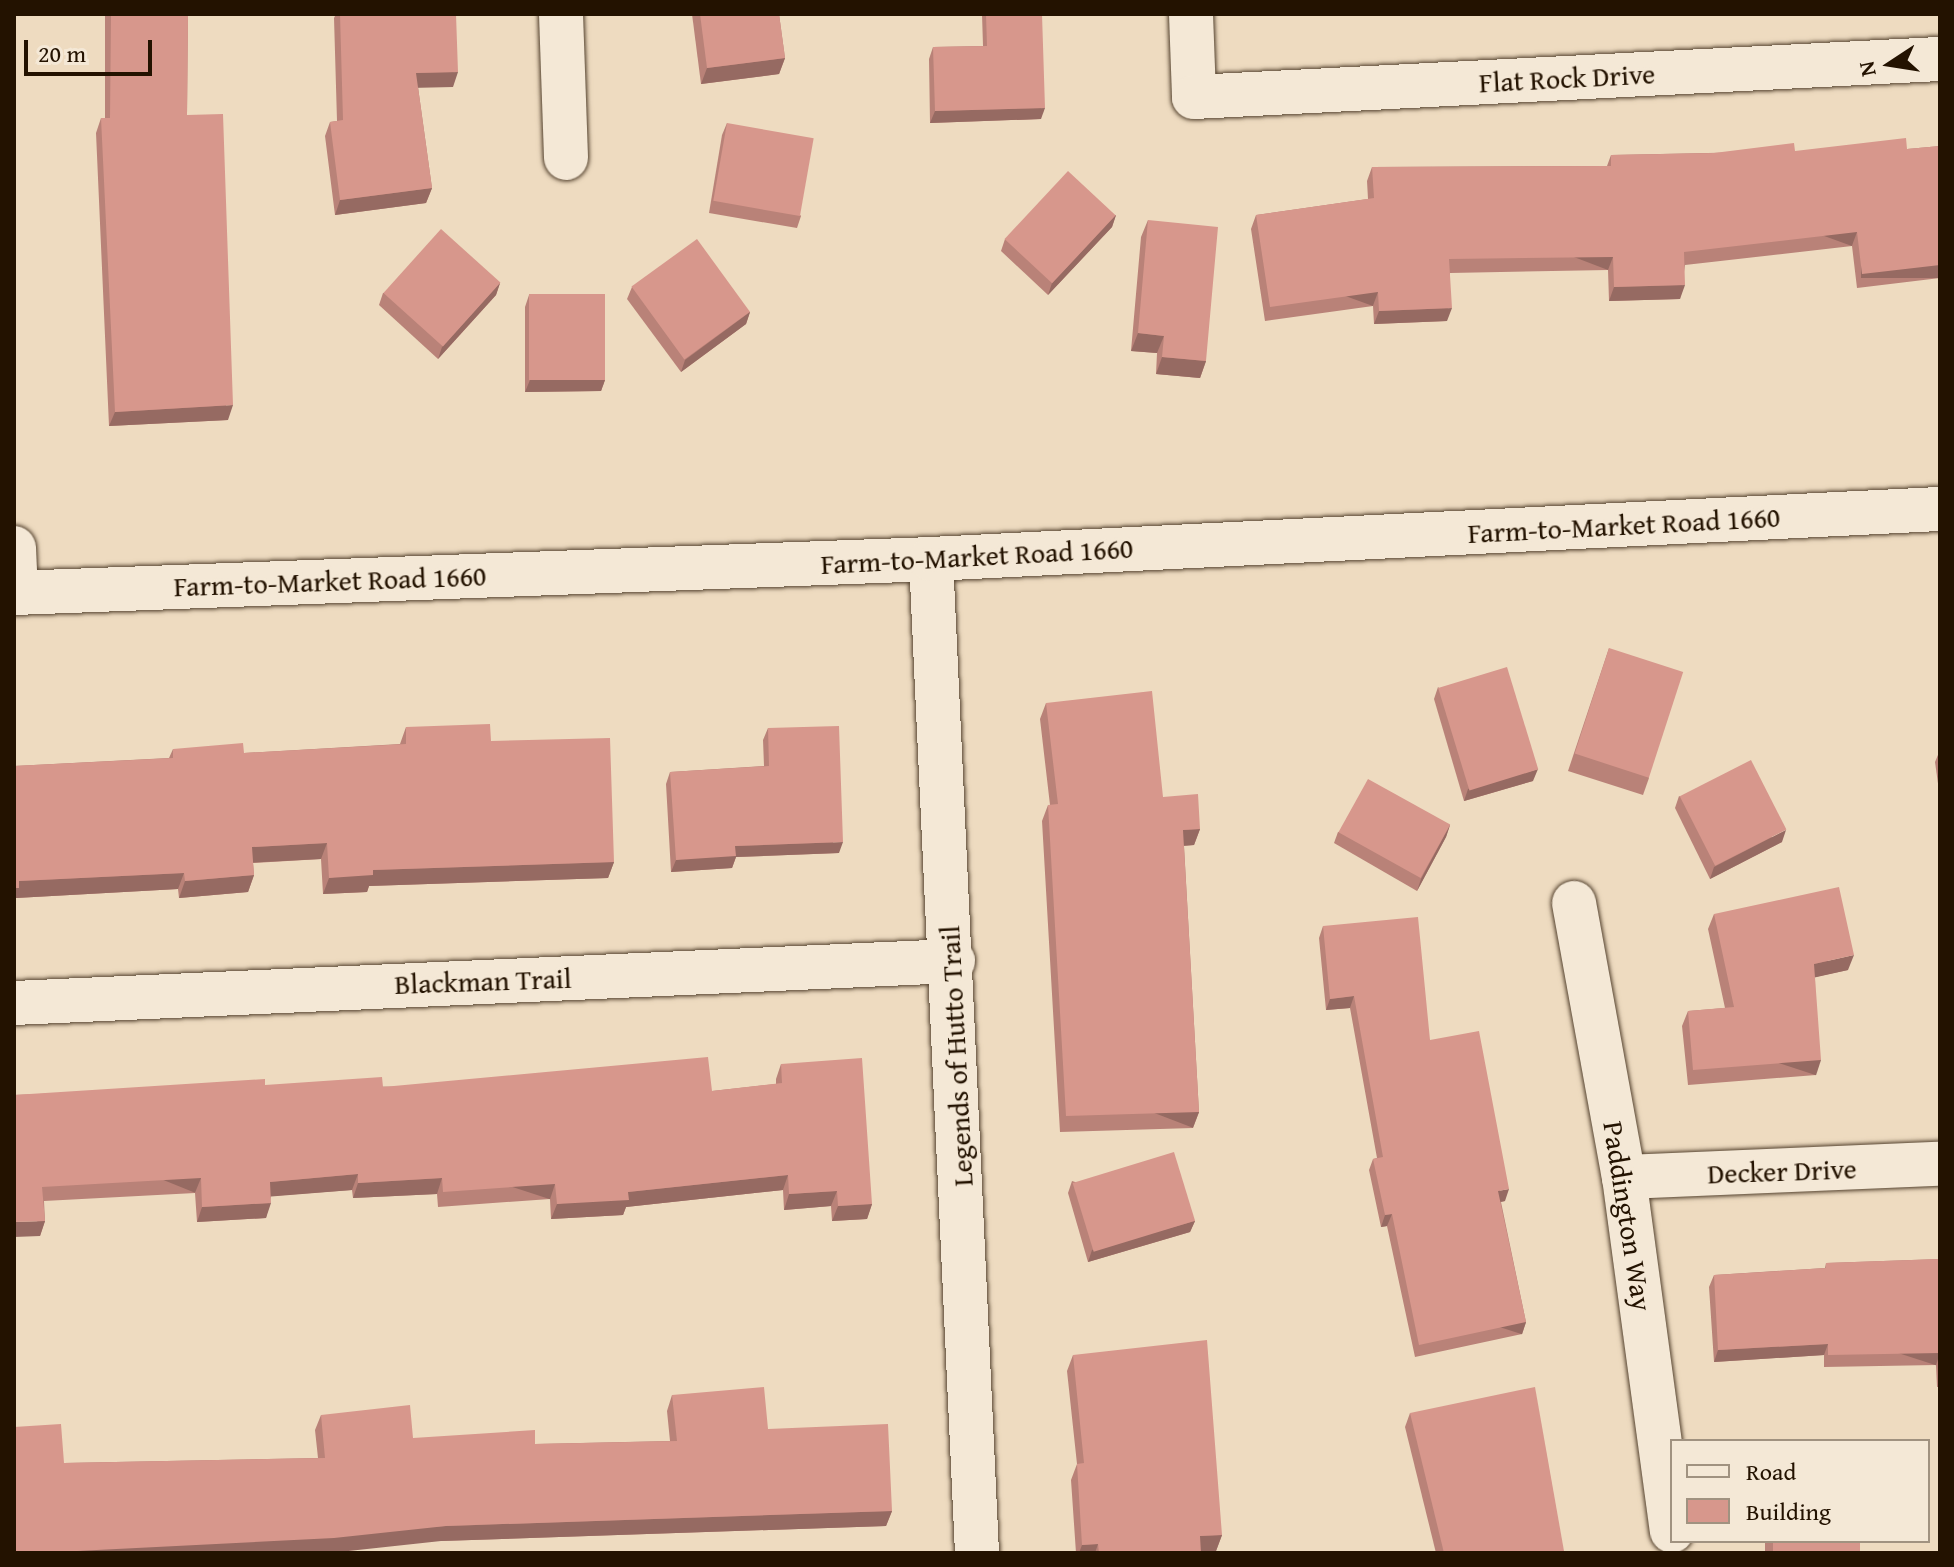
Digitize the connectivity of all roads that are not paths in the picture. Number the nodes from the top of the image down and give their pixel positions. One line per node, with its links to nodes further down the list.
1 (561, 14): 4 (street)
2 (1191, 14): 3 (street, Flat Rock Drive)
3 (1940, 59)
4 (566, 158)
5 (1940, 509): 7 (street, Farm-to-Market Road 1660)
6 (14, 548): 8 (street)
7 (931, 559): 8 (street, Farm-to-Market Road 1660); 10 (street, Legends of Hutto Trail)
8 (15, 593)
9 (1574, 903): 13 (street, Paddington Way)
10 (953, 961): 11 (street, Blackman Trail); 15 (street, Legends of Hutto Trail)
11 (14, 1003)
12 (1940, 1164): 13 (street, Decker Drive)
13 (1624, 1177): 14 (street, Paddington Way)
14 (1670, 1516)
15 (977, 1553)

